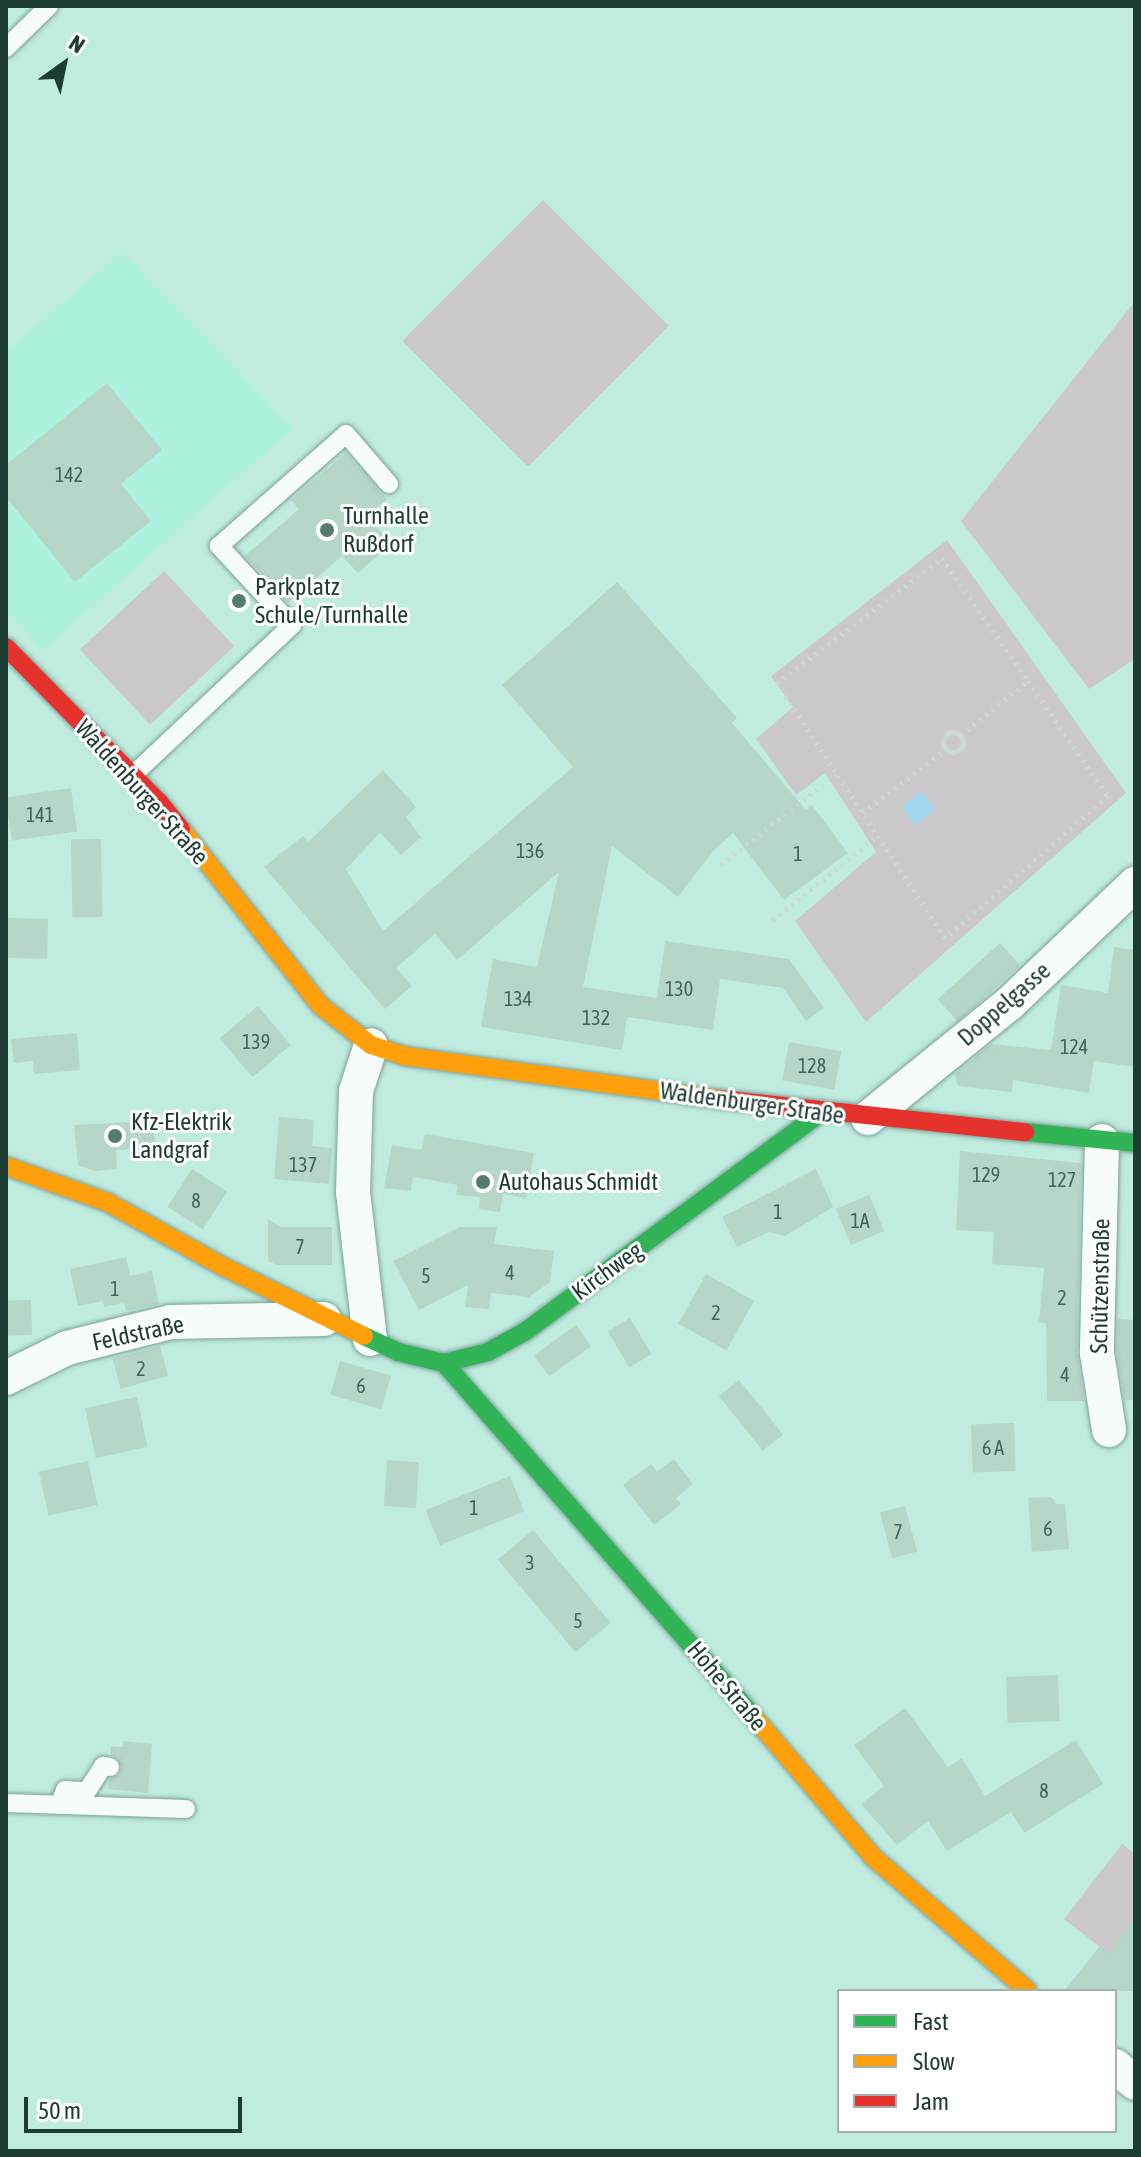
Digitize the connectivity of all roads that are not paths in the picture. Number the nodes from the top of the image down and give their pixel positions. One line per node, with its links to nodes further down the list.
1 (49, 6): 2 (lane)
2 (6, 48)
3 (389, 484): 5 (lane)
4 (6, 647): 5 (street, Waldenburger Straße)
5 (134, 774): 7 (street, Waldenburger Straße)
6 (1135, 884): 9 (street, Doppelgasse)
7 (371, 1045): 8 (street, Waldenburger Straße); 13 (street)
8 (821, 1113): 9 (street, Waldenburger Straße); 14 (street, Kirchweg)
9 (868, 1118): 10 (street, Waldenburger Straße)
10 (1119, 1142): 16 (street, Schützenstraße)
11 (6, 1166): 12 (street, Kirchweg)
12 (325, 1319): 13 (street, Kirchweg); 15 (street, Feldstraße)
13 (370, 1339): 14 (street, Kirchweg)
14 (444, 1363): 21 (street, Hohe Straße)
15 (6, 1378)
16 (1109, 1430)
17 (110, 1767): 19 (lane)
18 (6, 1803): 19 (lane)
19 (59, 1805): 20 (lane)
20 (186, 1809)
21 (1026, 1989)
22 (1117, 2068): 23 (street)
23 (1135, 2083)

